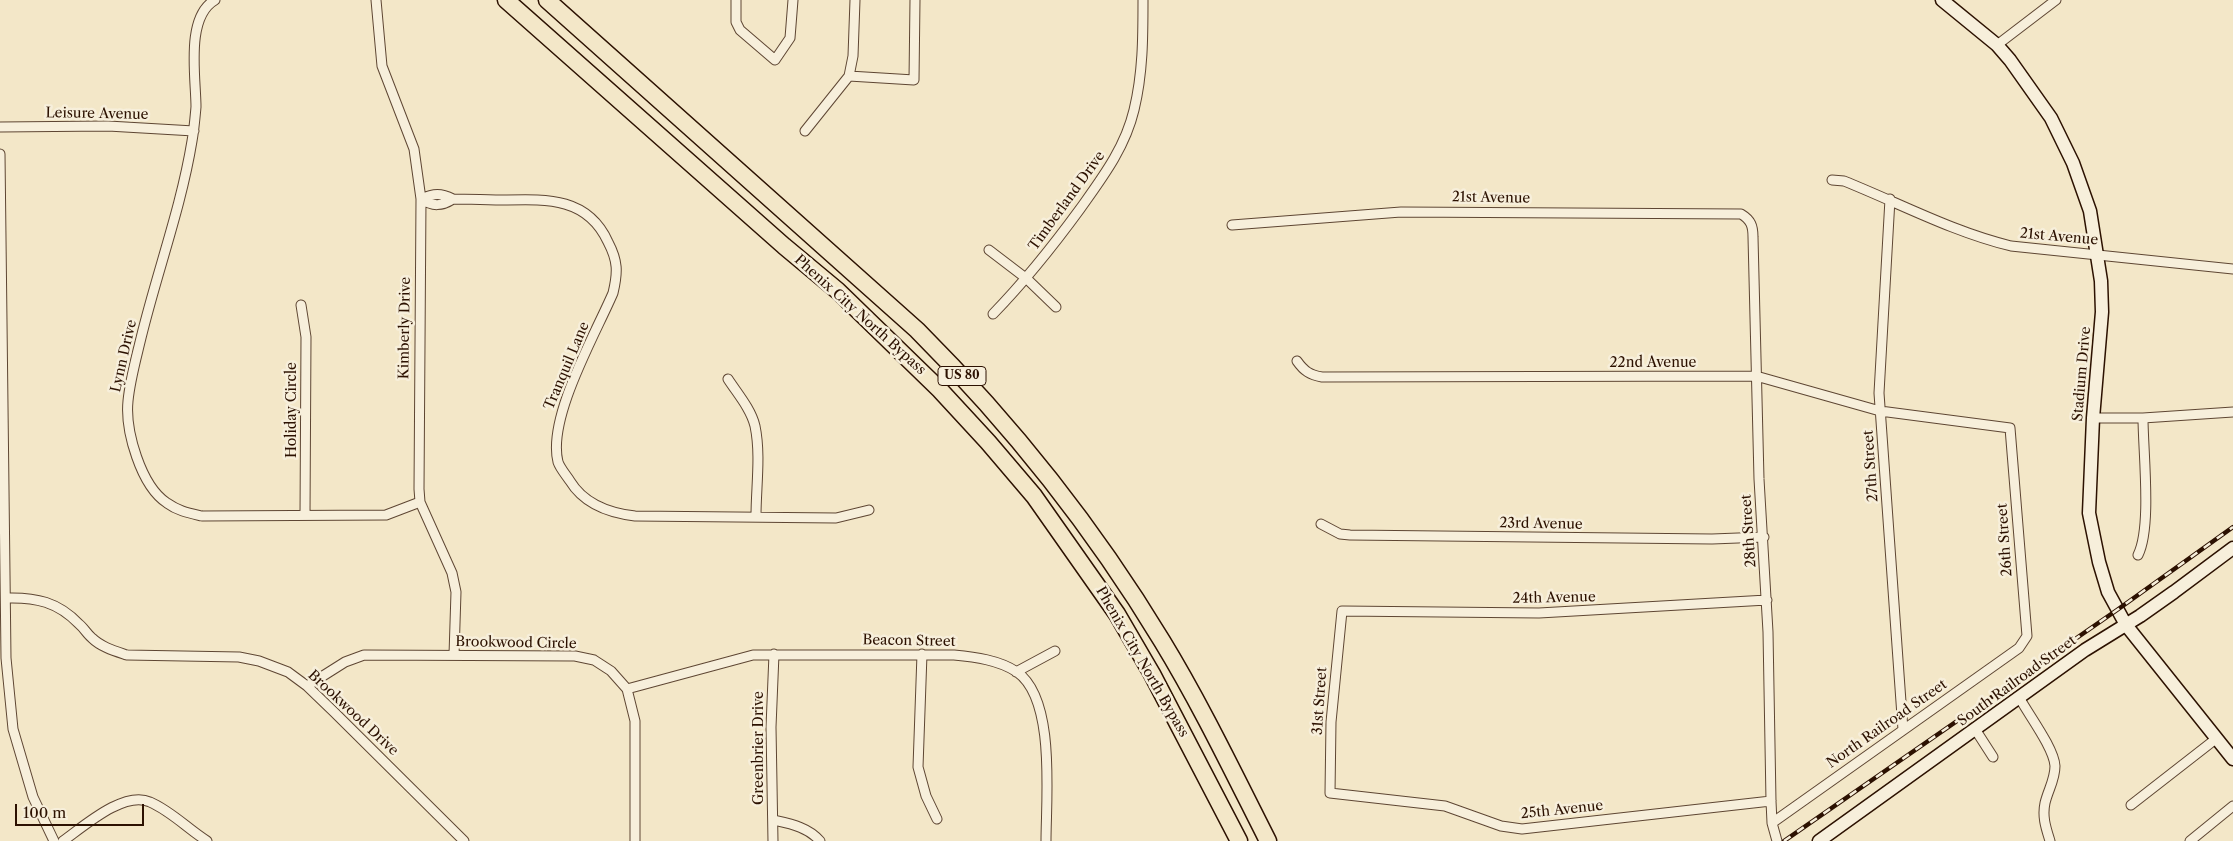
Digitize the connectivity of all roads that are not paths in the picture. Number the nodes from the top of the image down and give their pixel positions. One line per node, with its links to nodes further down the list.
1 (215, 0): 15 (street, Lynn Drive)
2 (376, 0): 20 (street, Kimberly Drive)
3 (506, 0): 80 (highway, Phenix City North Bypass / US 80)
4 (547, 0): 81 (highway, Phenix City North Bypass / US 80)
5 (736, 0): 6 (street)
6 (793, 0)
7 (855, 0): 13 (street)
8 (915, 0): 13 (street)
9 (1144, 0): 26 (street, Timberland Drive)
10 (1942, 0): 12 (street, Stadium Drive)
11 (2056, 0): 12 (street)
12 (1997, 46): 24 (street, Stadium Drive)
13 (849, 76): 16 (street)
14 (0, 127): 15 (street, Leisure Avenue)
15 (194, 131): 41 (street, Lynn Drive)
16 (805, 132)
17 (0, 154): 40 (street)
18 (1832, 180): 19 (street, 21st Avenue)
19 (1890, 199): 24 (street, 21st Avenue); 33 (street, 27th Street)
20 (421, 200): 38 (street, Kimberly Drive); 42 (street, Tranquil Lane)
21 (1749, 218): 22 (street, 21st Avenue); 31 (street, 28th Street)
22 (1232, 226)
23 (989, 250): 26 (street)
24 (2099, 255): 25 (street, 21st Avenue); 35 (street, Stadium Drive)
25 (2233, 268)
26 (1027, 279): 28 (street); 29 (street, Timberland Drive)
27 (301, 305): 41 (street, Holiday Circle)
28 (1056, 307)
29 (993, 314)
30 (1297, 361): 31 (street, 22nd Avenue)
31 (1756, 376): 33 (street, 22nd Avenue); 44 (street, 28th Street)
32 (728, 379): 42 (street)
33 (1880, 412): 37 (street, 22nd Avenue); 61 (street, 27th Street)
34 (2233, 412): 36 (street)
35 (2093, 418): 36 (street); 50 (street, Stadium Drive)
36 (2143, 418): 46 (street)
37 (2010, 428): 51 (street, 26th Street)
38 (420, 502): 41 (street, Lynn Drive); 55 (street, Kimberly Drive)
39 (869, 510): 42 (street, Tranquil Lane)
40 (2, 513): 47 (street)
41 (305, 515)
42 (756, 516)
43 (1321, 524): 44 (street, 23rd Avenue)
44 (1764, 537): 48 (street, 28th Street)
45 (2233, 548): 50 (street, South Railroad Street)
46 (2138, 555)
47 (6, 598): 57 (street, Brookwood Drive); 72 (street)
48 (1766, 600): 49 (street, 24th Avenue); 66 (street, 28th Street)
49 (1342, 611): 65 (street, 31st Street)
50 (2126, 625): 59 (street, South Railroad Street); 62 (street, Stadium Drive)
51 (2019, 648): 61 (street, North Railroad Street)
52 (1055, 651): 56 (street)
53 (774, 654): 54 (street, Beacon Street); 58 (street, Beacon Street); 70 (street, Greenbrier Drive)
54 (922, 654): 56 (street, Beacon Street); 69 (street)
55 (454, 655): 57 (street, Brookwood Circle); 58 (street, Brookwood Circle)
56 (1016, 672): 79 (street, Beacon Street)
57 (307, 686): 75 (street, Brookwood Drive)
58 (627, 688): 76 (street)
59 (2019, 697): 60 (street, South Railroad Street); 84 (street)
60 (1975, 728): 63 (street); 83 (street, South Railroad Street)
61 (1903, 730): 71 (street, North Railroad Street)
62 (2216, 738): 64 (street, Stadium Drive); 67 (street)
63 (1993, 758)
64 (2233, 758)
65 (1330, 793): 66 (street, 25th Avenue)
66 (1771, 801): 71 (street, 28th Street)
67 (2132, 806)
68 (2233, 806): 85 (street)
69 (937, 819)
70 (773, 820): 77 (street, Greenbrier Drive); 78 (street)
71 (1772, 823): 82 (street, 28th Street)
72 (54, 841)
73 (63, 841): 74 (street)
74 (207, 841)
75 (464, 841)
76 (635, 841)
77 (773, 841)
78 (820, 841)
79 (1046, 841)
80 (1239, 841)
81 (1268, 841)
82 (1777, 841)
83 (1819, 841)
84 (2050, 841)
85 (2190, 841)

